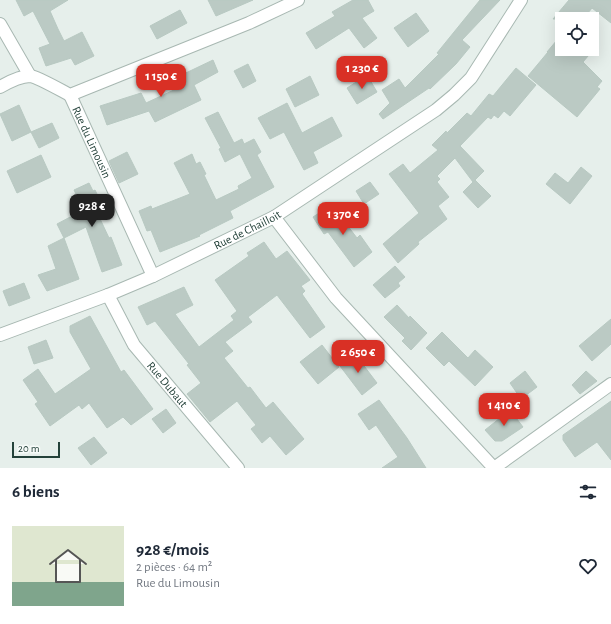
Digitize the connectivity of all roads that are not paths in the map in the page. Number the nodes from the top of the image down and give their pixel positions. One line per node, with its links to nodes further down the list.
1 (298, 0): 6 (street)
2 (521, 0): 7 (street, Rue de Chailloit)
3 (0, 24): 4 (street)
4 (30, 76): 5 (street); 6 (street)
5 (0, 87)
6 (70, 95): 8 (street, Rue du Limousin)
7 (274, 217): 8 (street, Rue de Chailloit); 13 (street)
8 (154, 276): 9 (street, Rue de Chailloit)
9 (108, 295): 10 (street, Rue de Chailloit); 12 (street, Rue Dubaut)
10 (0, 334)
11 (611, 384): 13 (street)
12 (238, 468)
13 (494, 468)

